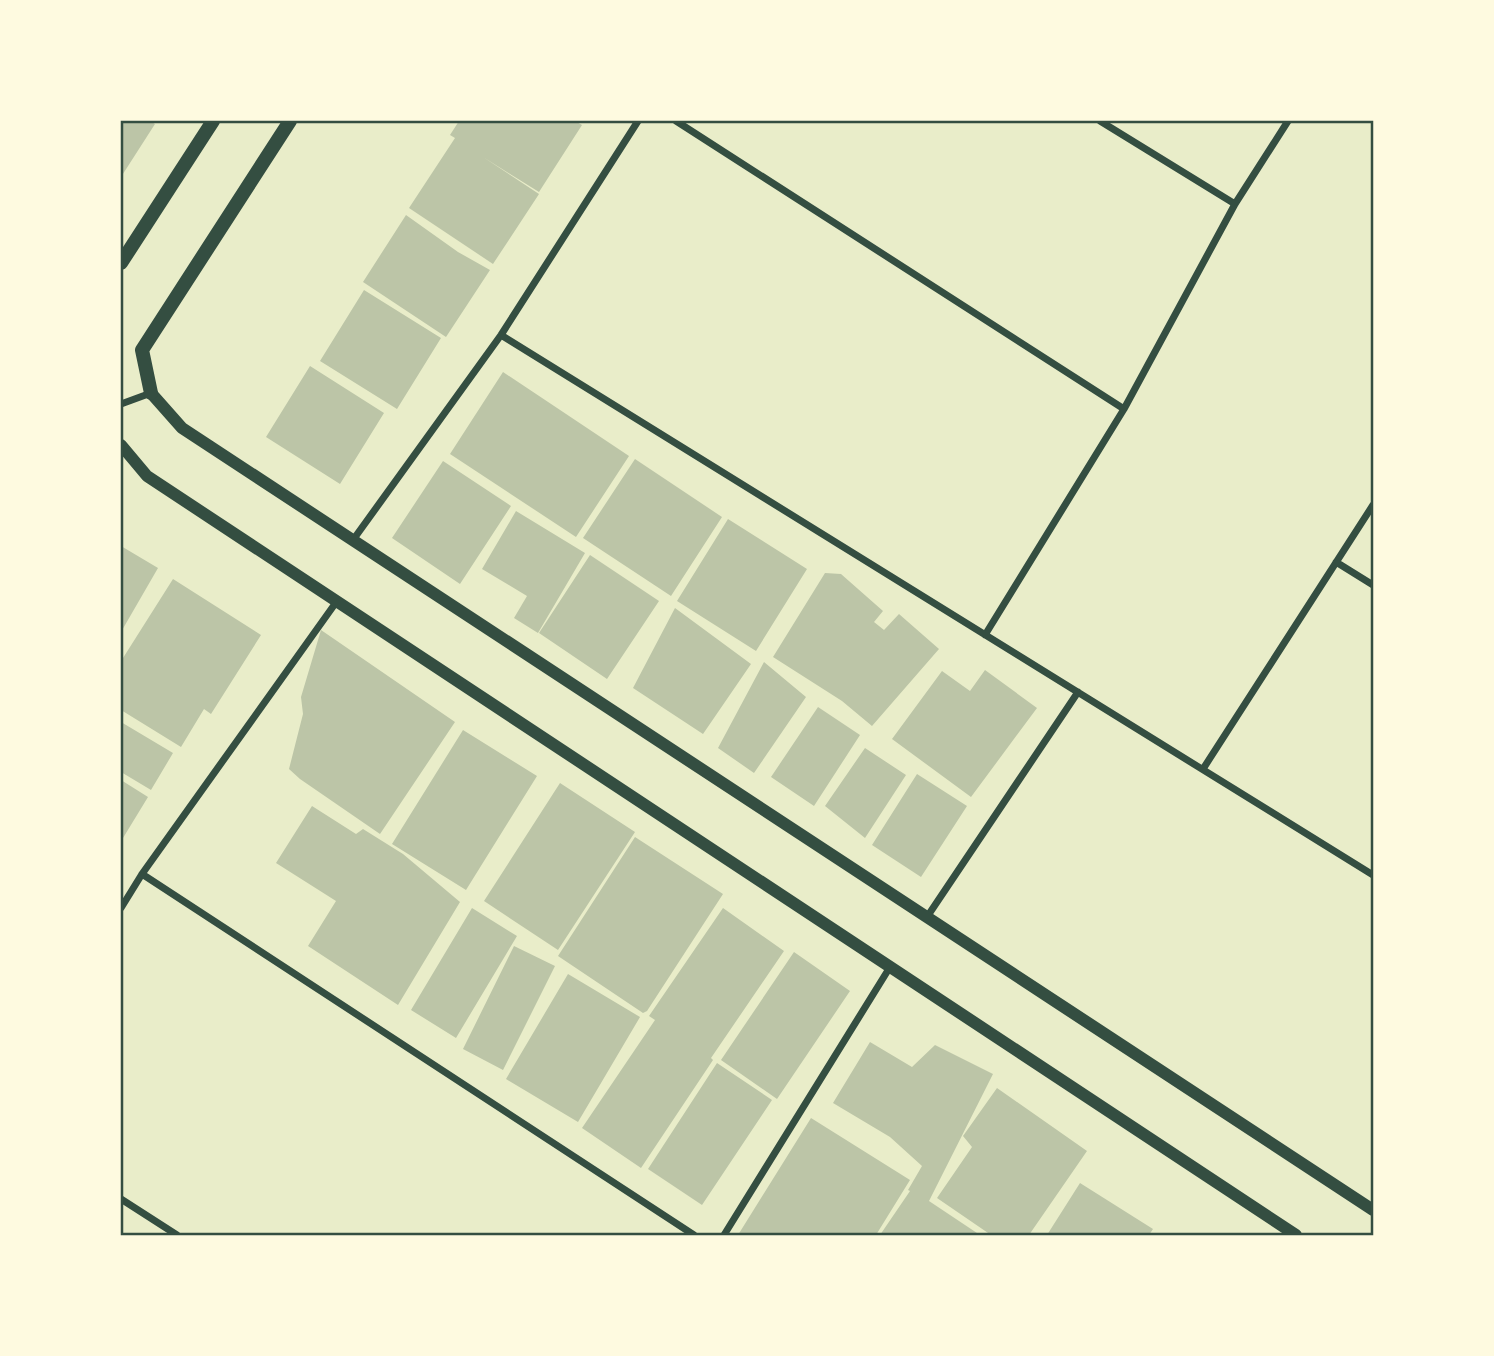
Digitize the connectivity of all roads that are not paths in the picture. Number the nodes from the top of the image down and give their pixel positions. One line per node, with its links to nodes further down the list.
1 (213, 121): 8 (main road)
2 (290, 121): 10 (main road)
3 (638, 121): 9 (street)
4 (676, 121): 12 (street)
5 (1100, 121): 7 (street)
6 (1288, 121): 7 (street)
7 (1235, 204): 12 (street)
8 (121, 263)
9 (501, 335): 15 (street); 19 (street)
10 (151, 393): 11 (street); 15 (street)
11 (121, 404)
12 (1124, 409): 19 (street)
13 (121, 445): 18 (street)
14 (1373, 505): 16 (street)
15 (353, 540): 25 (street)
16 (1336, 562): 17 (street); 21 (street)
17 (1373, 585)
18 (337, 601): 22 (street); 26 (street)
19 (985, 635): 20 (street)
20 (1078, 692): 21 (street); 25 (street)
21 (1203, 769): 23 (street)
22 (142, 874): 24 (street); 30 (street)
23 (1373, 875)
24 (121, 908)
25 (927, 917): 28 (street)
26 (890, 967): 31 (street); 32 (street)
27 (121, 1199): 29 (street)
28 (1373, 1210)
29 (177, 1235)
30 (694, 1235)
31 (724, 1235)
32 (1296, 1235)

